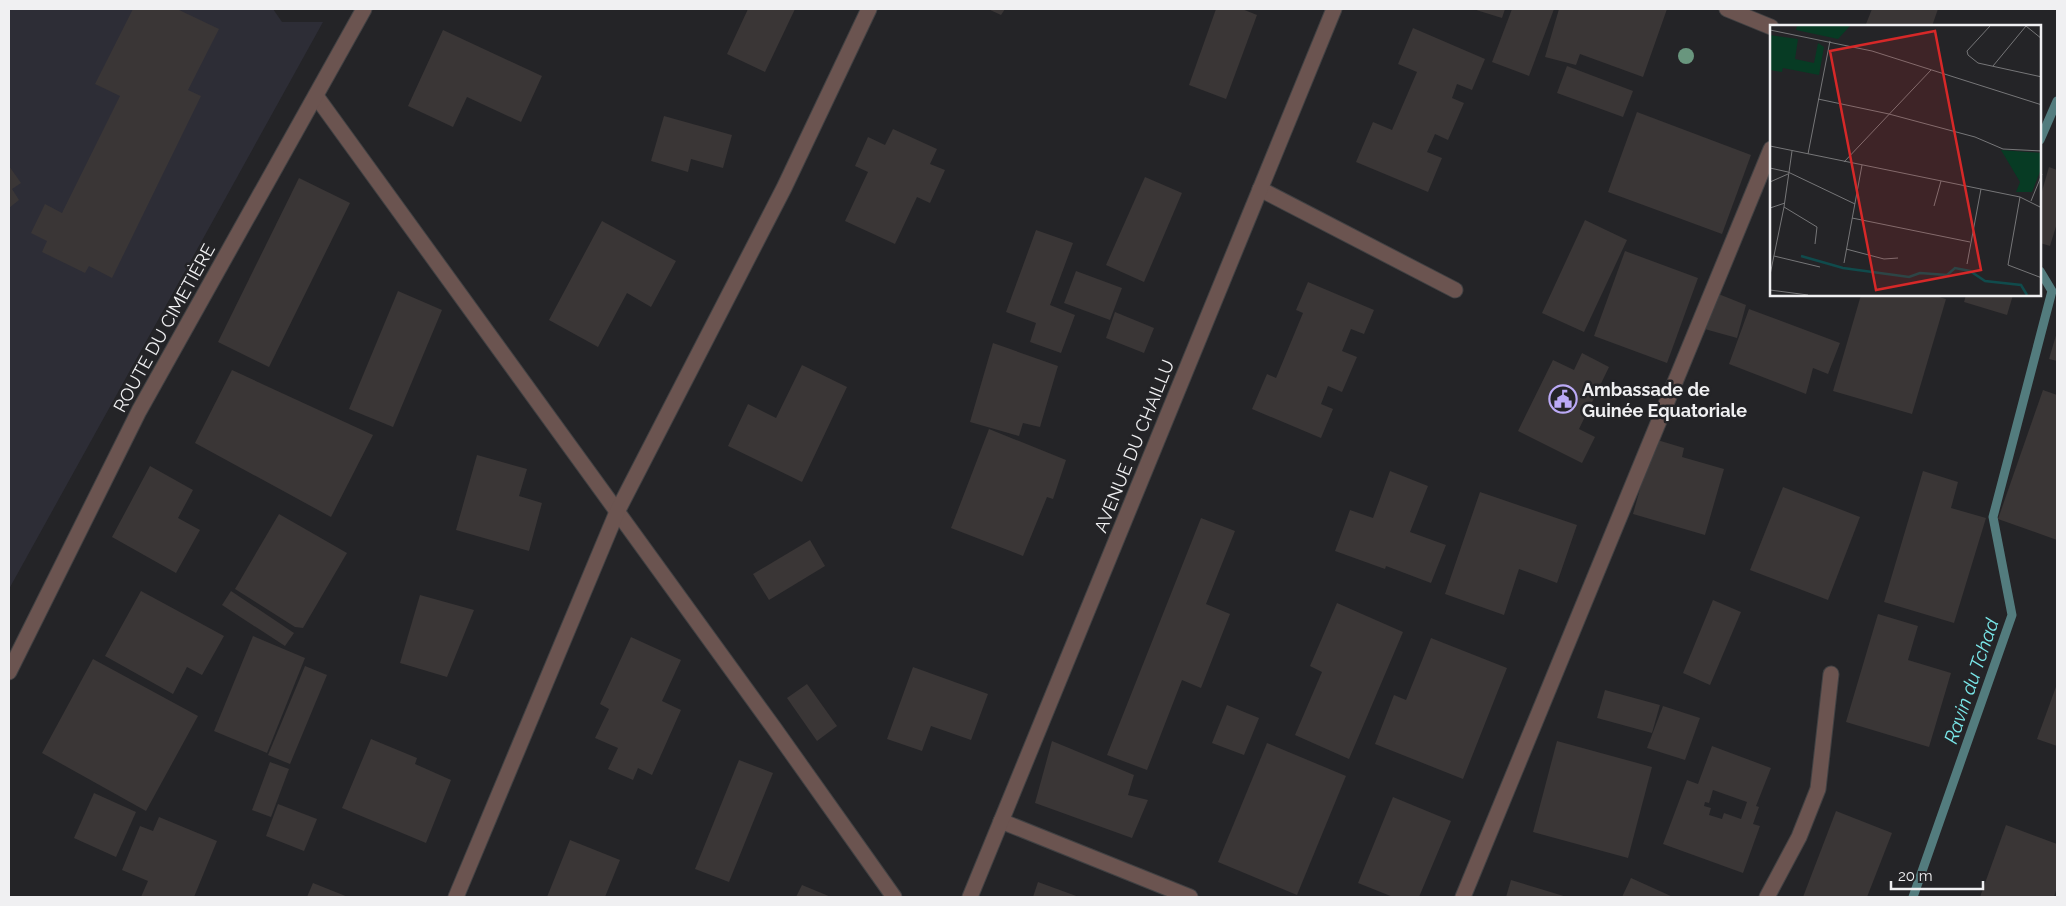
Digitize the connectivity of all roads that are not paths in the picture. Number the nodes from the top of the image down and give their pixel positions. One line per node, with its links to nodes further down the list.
1 (364, 9): 6 (street, ROUTE DU CIMETIÈRE)
2 (870, 9): 10 (street)
3 (1334, 9): 8 (street, AVENUE DU CHAILLU)
4 (1727, 9): 5 (street)
5 (1770, 27)
6 (316, 96): 10 (street); 11 (street, ROUTE DU CIMETIÈRE)
7 (1770, 151): 18 (street)
8 (1260, 190): 9 (street); 13 (street, AVENUE DU CHAILLU)
9 (1455, 290)
10 (618, 512): 14 (street); 15 (street)
11 (9, 672)
12 (1831, 674): 19 (street)
13 (1001, 821): 16 (street, AVENUE DU CHAILLU); 17 (street)
14 (456, 897)
15 (894, 897)
16 (970, 897)
17 (1190, 897)
18 (1463, 897)
19 (1767, 897)

